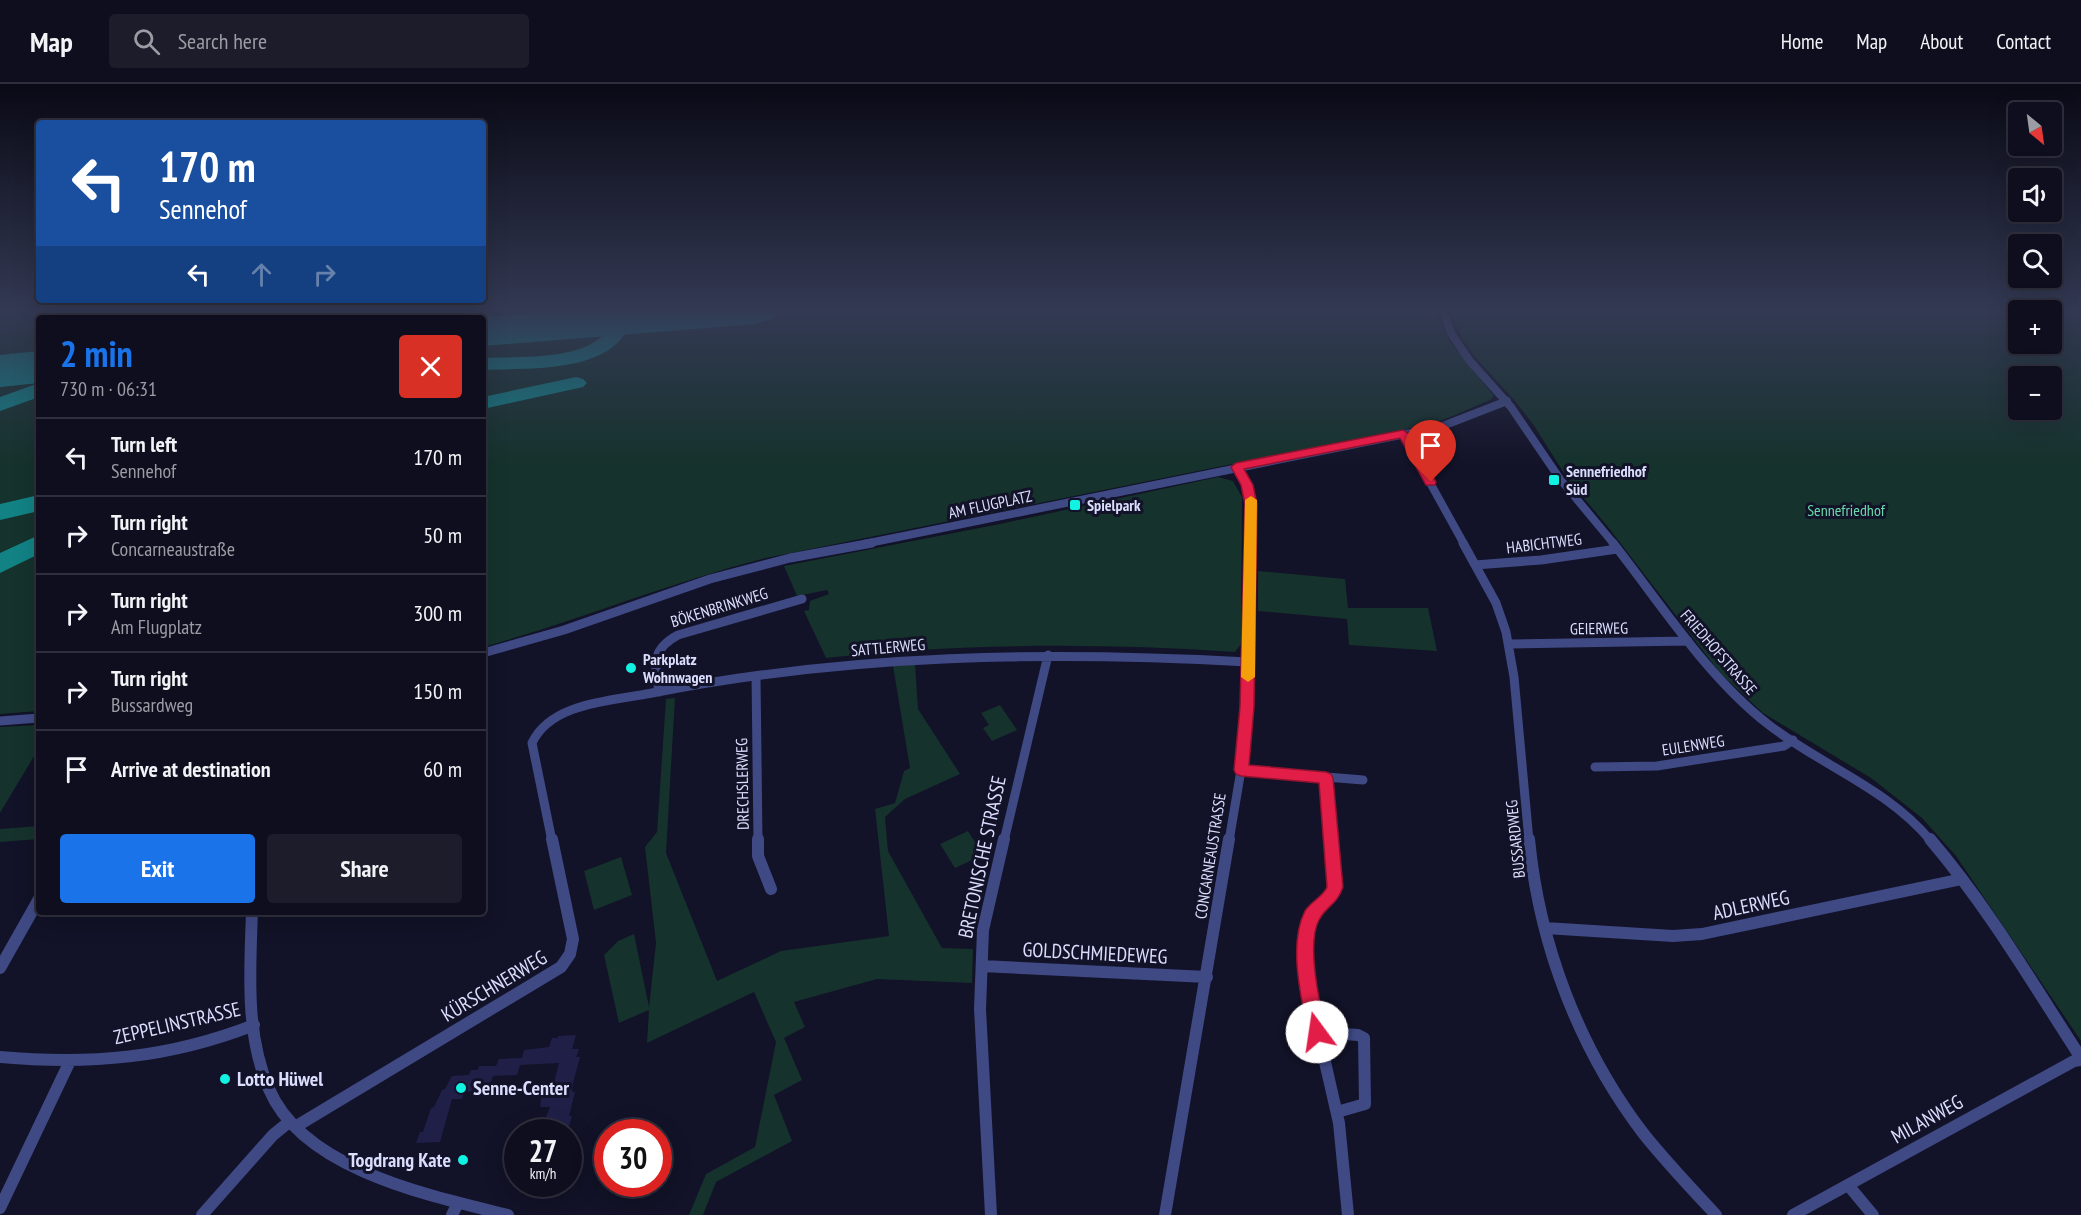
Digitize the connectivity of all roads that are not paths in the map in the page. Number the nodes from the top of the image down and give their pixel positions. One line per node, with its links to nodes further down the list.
1 (1473, 362): 2 (street, FRIEDHOFSTRASSE)
2 (1507, 401): 3 (street, AM FLUGPLATZ); 5 (street, FRIEDHOFSTRASSE)
3 (1403, 434): 4 (street, AM FLUGPLATZ); 6 (street, BUSSARDWEG)
4 (1236, 467): 10 (street, AM FLUGPLATZ); 12 (street, CONCARNEAUSTRASSE)
5 (1617, 549): 6 (street, HABICHTWEG); 8 (street, FRIEDHOFSTRASSE)
6 (1475, 565): 9 (street, BUSSARDWEG)
7 (802, 599): 14 (street, BÖKENBRINKWEG)
8 (1688, 642): 9 (street, GEIERWEG); 18 (street, FRIEDHOFSTRASSE)
9 (1510, 644): 27 (street, BUSSARDWEG)
10 (486, 652)
11 (1048, 655): 12 (street, SATTLERWEG); 13 (street, SATTLERWEG); 28 (street, BRETONISCHE STRASSE)
12 (1248, 662): 20 (street, CONCARNEAUSTRASSE)
13 (756, 676): 14 (street, SATTLERWEG); 24 (street, DRECHSLERWEG)
14 (659, 692): 17 (street, SATTLERWEG)
15 (36, 718): 16 (street)
16 (0, 721)
17 (539, 729): 37 (street, KÜRSCHNERWEG)
18 (1793, 740): 19 (street, EULENWEG); 23 (street, FRIEDHOFSTRASSE)
19 (1595, 767)
20 (1241, 770): 21 (street); 30 (street, CONCARNEAUSTRASSE)
21 (1326, 778): 22 (street); 32 (street)
22 (1362, 780)
23 (1962, 879): 27 (street, ADLERWEG); 34 (street, FRIEDHOFSTRASSE)
24 (771, 889)
25 (36, 904): 29 (street)
26 (252, 915): 31 (street)
27 (1545, 928): 46 (street, BUSSARDWEG)
28 (982, 966): 30 (street, GOLDSCHMIEDEWEG); 43 (street, BRETONISCHE STRASSE)
29 (0, 968)
30 (1207, 977): 44 (street, CONCARNEAUSTRASSE)
31 (254, 1025): 35 (street, ZEPPELINSTRASSE); 37 (street)
32 (1317, 1032): 36 (street); 36 (street)
33 (0, 1057): 35 (street, ZEPPELINSTRASSE)
34 (2081, 1059): 38 (street, MILANWEG)
35 (70, 1061): 39 (street)
36 (1337, 1112): 45 (street)
37 (292, 1125): 40 (street); 41 (street, KÜRSCHNERWEG)
38 (1848, 1185): 47 (street, MILANWEG); 48 (street)
39 (0, 1208)
40 (455, 1209): 42 (street)
41 (202, 1215)
42 (508, 1215)
43 (991, 1215)
44 (1165, 1215)
45 (1348, 1215)
46 (1716, 1215)
47 (1793, 1215)
48 (1873, 1215)

